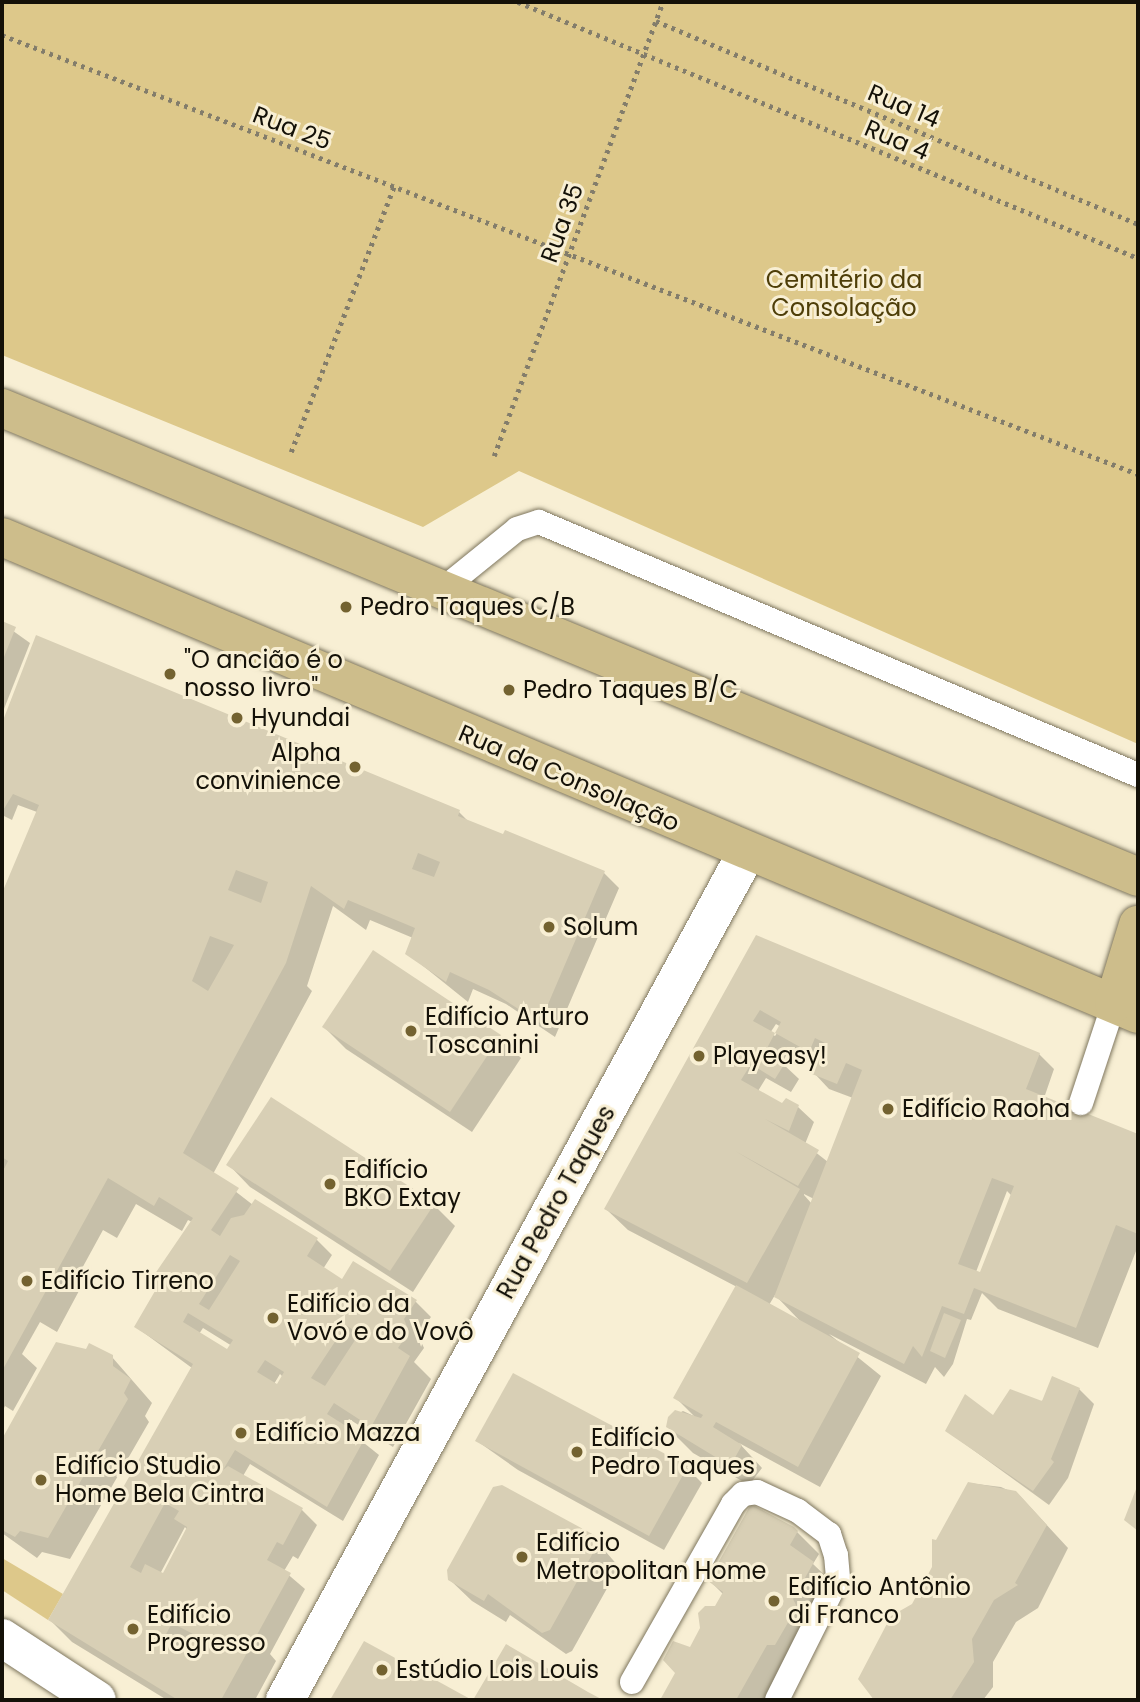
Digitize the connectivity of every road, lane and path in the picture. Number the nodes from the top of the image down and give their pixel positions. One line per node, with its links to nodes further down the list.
1 (518, 2): 5 (path, Rua 4)
2 (663, 2): 3 (path, Rua 35)
3 (656, 21): 5 (path, Rua 35); 7 (path, Rua 14)
4 (2, 35): 6 (path, Rua 25)
5 (643, 53): 8 (path, Rua 35); 9 (path, Rua 4)
6 (394, 186): 8 (path, Rua 25); 11 (path)
7 (1138, 224)
8 (569, 254): 12 (path, Rua 35); 13 (path, Rua 25)
9 (1138, 258)
10 (2, 408): 15 (main road)
11 (291, 452)
12 (494, 456)
13 (1138, 474)
14 (2, 537): 17 (main road, Rua da Consolação)
15 (443, 589): 16 (lane); 18 (main road)
16 (1138, 775)
17 (747, 852): 20 (main road, Rua da Consolação); 25 (street, Rua Pedro Taques)
18 (1138, 877)
19 (1138, 925): 20 (main road)
20 (1126, 1008): 21 (lane)
21 (1081, 1103)
22 (2, 1638): 24 (street)
23 (632, 1682): 26 (lane)
24 (97, 1700)
25 (285, 1700)
26 (776, 1700)

